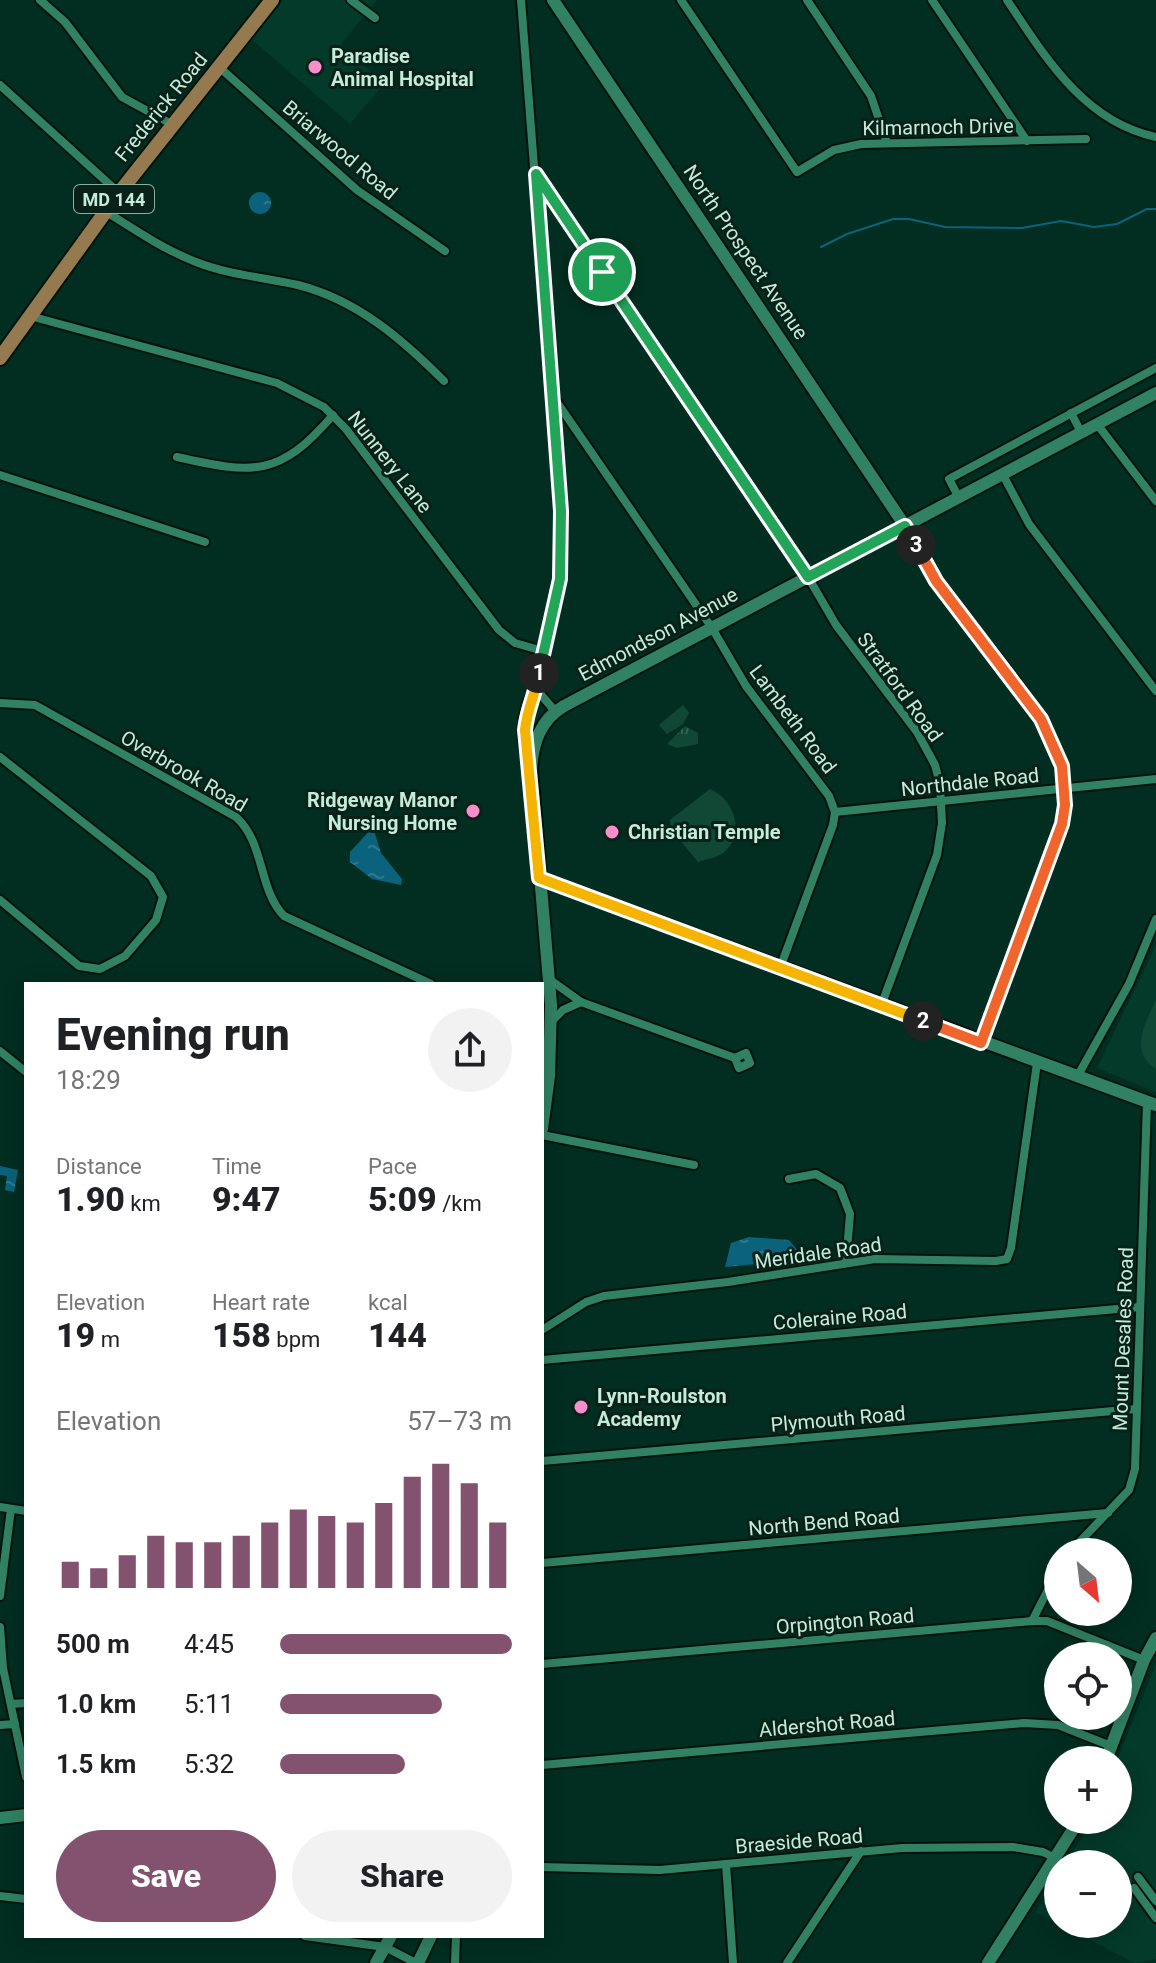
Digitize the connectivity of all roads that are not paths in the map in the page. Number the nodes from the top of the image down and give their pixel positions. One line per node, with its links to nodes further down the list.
1 (40, 0): 13 (street)
2 (272, 0): 11 (main road, Frederick Road / MD 144)
3 (351, 0): 10 (street)
4 (521, 0): 18 (street)
5 (553, 0): 37 (main road, North Prospect Avenue)
6 (681, 0): 17 (street, Kilmarnoch Drive)
7 (807, 0): 17 (street)
8 (932, 0): 16 (street)
9 (1007, 0): 14 (street)
10 (375, 18)
11 (219, 67): 13 (main road, Frederick Road / MD 144); 21 (street, Briarwood Road)
12 (0, 85): 19 (street)
13 (173, 125): 19 (main road, Frederick Road / MD 144)
14 (1156, 137)
15 (1086, 139): 16 (street, Kilmarnoch Drive)
16 (1027, 141): 17 (street, Kilmarnoch Drive)
17 (887, 143)
18 (536, 174): 27 (street); 39 (street, Stratford Road)
19 (119, 193): 20 (main road, Frederick Road / MD 144)
20 (105, 211): 22 (main road, Frederick Road / MD 144); 25 (street)
21 (445, 251)
22 (29, 316): 23 (main road, Frederick Road / MD 144); 29 (street, Nunnery Lane)
23 (0, 358)
24 (1156, 368): 28 (street)
25 (444, 381)
26 (1156, 393): 30 (main road, Edmondson Avenue)
27 (552, 394): 40 (street, Lambeth Road); 41 (street)
28 (1071, 413): 31 (street); 35 (street)
29 (333, 415): 32 (street); 41 (street, Nunnery Lane)
30 (1097, 424): 31 (main road, Edmondson Avenue); 36 (street)
31 (1081, 432): 34 (main road, Edmondson Avenue)
32 (177, 457)
33 (0, 475): 38 (street)
34 (1003, 475): 35 (main road, Edmondson Avenue); 42 (street)
35 (959, 498): 37 (main road, Edmondson Avenue)
36 (1156, 501)
37 (905, 526): 39 (main road, Edmondson Avenue); 50 (street)
38 (205, 542)
39 (808, 577): 40 (main road, Edmondson Avenue); 51 (street, Stratford Road)
40 (712, 628): 46 (main road, Edmondson Avenue); 52 (street, Lambeth Road)
41 (543, 651): 43 (street)
42 (1153, 680): 44 (street)
43 (538, 688): 46 (street); 48 (main road)
44 (1156, 691)
45 (0, 703): 58 (street, Overbrook Road)
46 (555, 711): 48 (main road)
47 (0, 757): 54 (street)
48 (531, 769): 53 (main road)
49 (1156, 779): 50 (street, Northdale Road)
50 (1065, 789): 51 (street, Northdale Road); 63 (street)
51 (942, 801): 52 (street, Northdale Road); 61 (street, Stratford Road)
52 (835, 812): 56 (street)
53 (539, 878): 56 (main road); 57 (main road)
54 (0, 900)
55 (1156, 919): 68 (street)
56 (780, 968): 61 (main road)
57 (549, 979): 59 (street); 60 (main road)
58 (427, 982)
59 (581, 1002): 62 (street); 65 (street)
60 (546, 1006): 62 (main road)
61 (881, 1006): 63 (main road)
62 (551, 1022): 70 (main road)
63 (981, 1043): 66 (main road)
64 (0, 1051): 67 (street)
65 (735, 1058)
66 (1037, 1063): 68 (main road); 74 (street, Meridale Road)
67 (24, 1070)
68 (1077, 1077): 69 (main road)
69 (1152, 1104): 75 (street, Mount Desales Road)
70 (544, 1108)
71 (544, 1132): 72 (street)
72 (694, 1165)
73 (789, 1179): 74 (street)
74 (846, 1263): 76 (street, Meridale Road)
75 (1140, 1307): 77 (street, Coleraine Road); 78 (street, Mount Desales Road)
76 (544, 1329)
77 (544, 1360)
78 (1136, 1409): 79 (street, Plymouth Road); 83 (street, Mount Desales Road)
79 (544, 1461)
80 (0, 1507): 81 (street)
81 (11, 1509): 82 (street); 86 (street)
82 (24, 1511)
83 (1108, 1513): 84 (street, Mount Desales Road); 85 (street, North Bend Road)
84 (1084, 1538)
85 (544, 1563)
86 (0, 1596)
87 (1044, 1597): 88 (street)
88 (1032, 1621): 91 (street, Orpington Road); 92 (street, Orpington Road)
89 (0, 1627): 94 (street)
90 (1156, 1638): 91 (main road)
91 (1144, 1660): 97 (main road)
92 (544, 1664)
93 (24, 1703): 94 (street)
94 (11, 1704): 95 (street)
95 (15, 1724): 96 (street); 99 (street)
96 (0, 1725)
97 (1111, 1746): 98 (street, Aldershot Road)
98 (544, 1765)
99 (24, 1767)
100 (24, 1815): 101 (main road)
101 (0, 1818)
102 (861, 1851): 103 (street, Braeside Road); 104 (street, Braeside Road); 121 (street)
103 (1044, 1852)
104 (726, 1864): 105 (street, Braeside Road); 120 (street)
105 (544, 1867)
106 (1138, 1877): 111 (street)
107 (1044, 1879): 122 (main road)
108 (1134, 1888): 112 (street)
109 (0, 1896): 110 (street)
110 (24, 1899)
111 (1156, 1901)
112 (1156, 1918)
113 (338, 1938): 116 (street)
114 (430, 1938): 118 (main road)
115 (456, 1938): 119 (street)
116 (388, 1941): 117 (main road); 118 (street)
117 (376, 1963)
118 (417, 1963)
119 (455, 1963)
120 (733, 1963)
121 (787, 1963)
122 (988, 1963)

